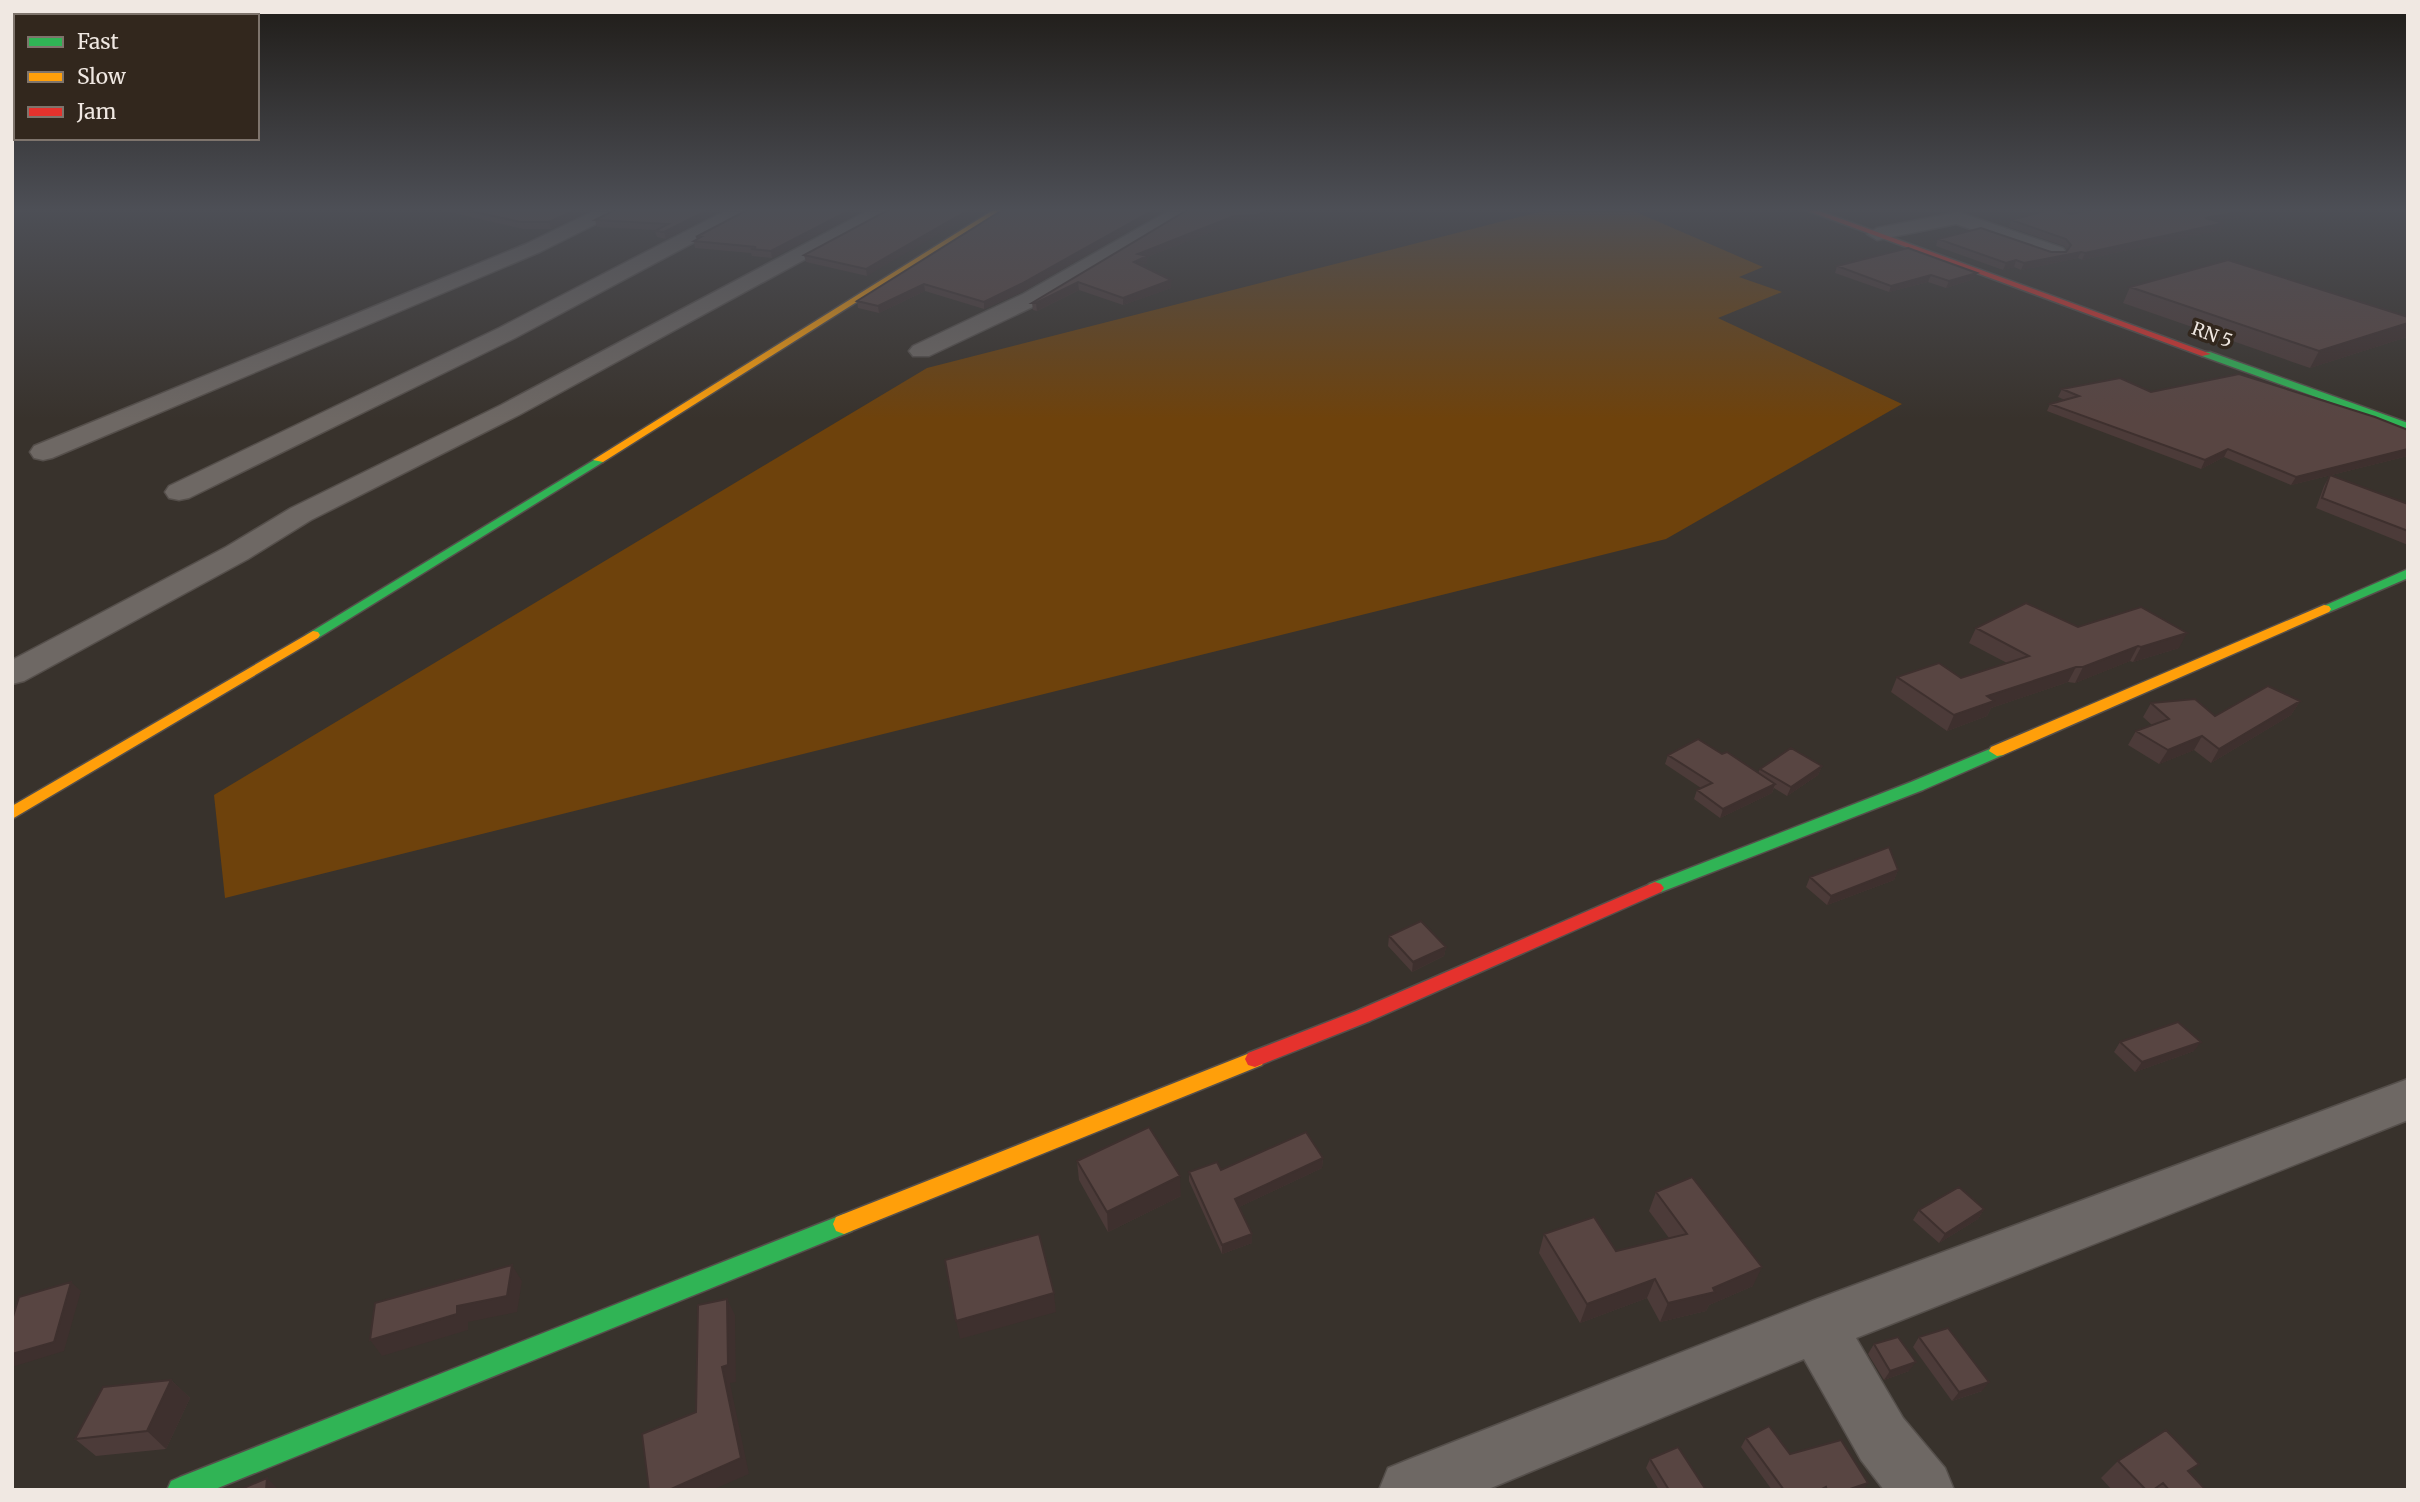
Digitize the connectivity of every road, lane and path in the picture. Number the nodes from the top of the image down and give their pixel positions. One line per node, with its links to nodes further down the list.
1 (458, 279): 9 (street)
2 (610, 279): 10 (street)
3 (754, 279): 12 (street)
4 (883, 279): 13 (street)
5 (1065, 279): 7 (street)
6 (2001, 279): 8 (street, RN 5 / RN 5)
7 (921, 351)
8 (2408, 427)
9 (43, 452)
10 (179, 492)
11 (2408, 573): 17 (street)
12 (12, 674)
13 (12, 814)
14 (2408, 1099): 15 (street)
15 (1817, 1326): 16 (street); 18 (street)
16 (1414, 1489)
17 (180, 1490)
18 (1923, 1490)

